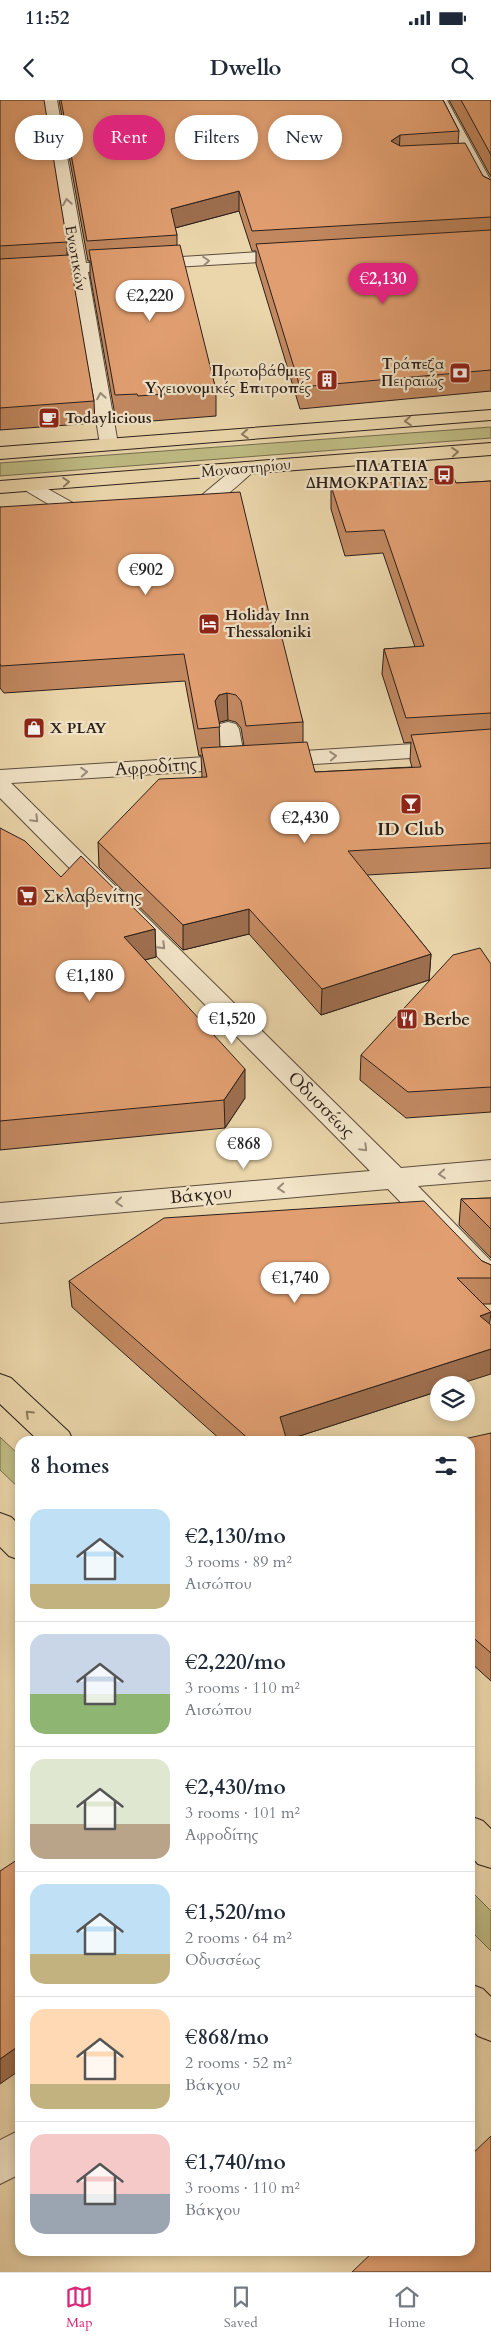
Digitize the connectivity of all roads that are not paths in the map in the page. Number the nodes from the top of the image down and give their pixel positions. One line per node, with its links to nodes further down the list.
1 (50, 100): 7 (street, Ενωτικών, one-way to 1)
2 (440, 100): 3 (street)
3 (470, 156): 4 (street); 5 (street)
4 (452, 157)
5 (491, 195)
6 (304, 254): 7 (street, one-way to 6)
7 (78, 269): 8 (street); 10 (street, Ενωτικών, one-way to 7)
8 (0, 273)
9 (491, 415): 10 (main road, Μοναστηρίου, one-way to 10)
10 (110, 444): 12 (main road, Μοναστηρίου)
11 (491, 449): 13 (main road, Μοναστηρίου, one-way to 11)
12 (0, 453)
13 (246, 468): 14 (main road, Μοναστηρίου, one-way to 13); 16 (street)
14 (30, 485): 15 (main road, Μοναστηρίου); 17 (street)
15 (0, 487)
16 (168, 503)
17 (120, 507)
18 (228, 729): 20 (street)
19 (491, 746): 20 (street, Αφροδίτης, one-way to 19)
20 (234, 762): 21 (street, Αφροδίτης, one-way to 20)
21 (0, 777)
22 (0, 785): 24 (street, Οδυσσέως, one-way to 24)
23 (491, 1170): 24 (street, Βάκχου, one-way to 24)
24 (394, 1178): 25 (street, Βάκχου, one-way to 25); 26 (street, Οδυσσέως)
25 (0, 1213)
26 (491, 1278)
27 (0, 1386): 28 (main road, one-way to 27)
28 (53, 1436)
29 (0, 1526): 30 (main road)
30 (15, 1541)
31 (475, 1837): 32 (main road)
32 (491, 1852)
33 (475, 2007): 34 (main road)
34 (491, 2023)
35 (15, 2154): 36 (street)
36 (0, 2164)

